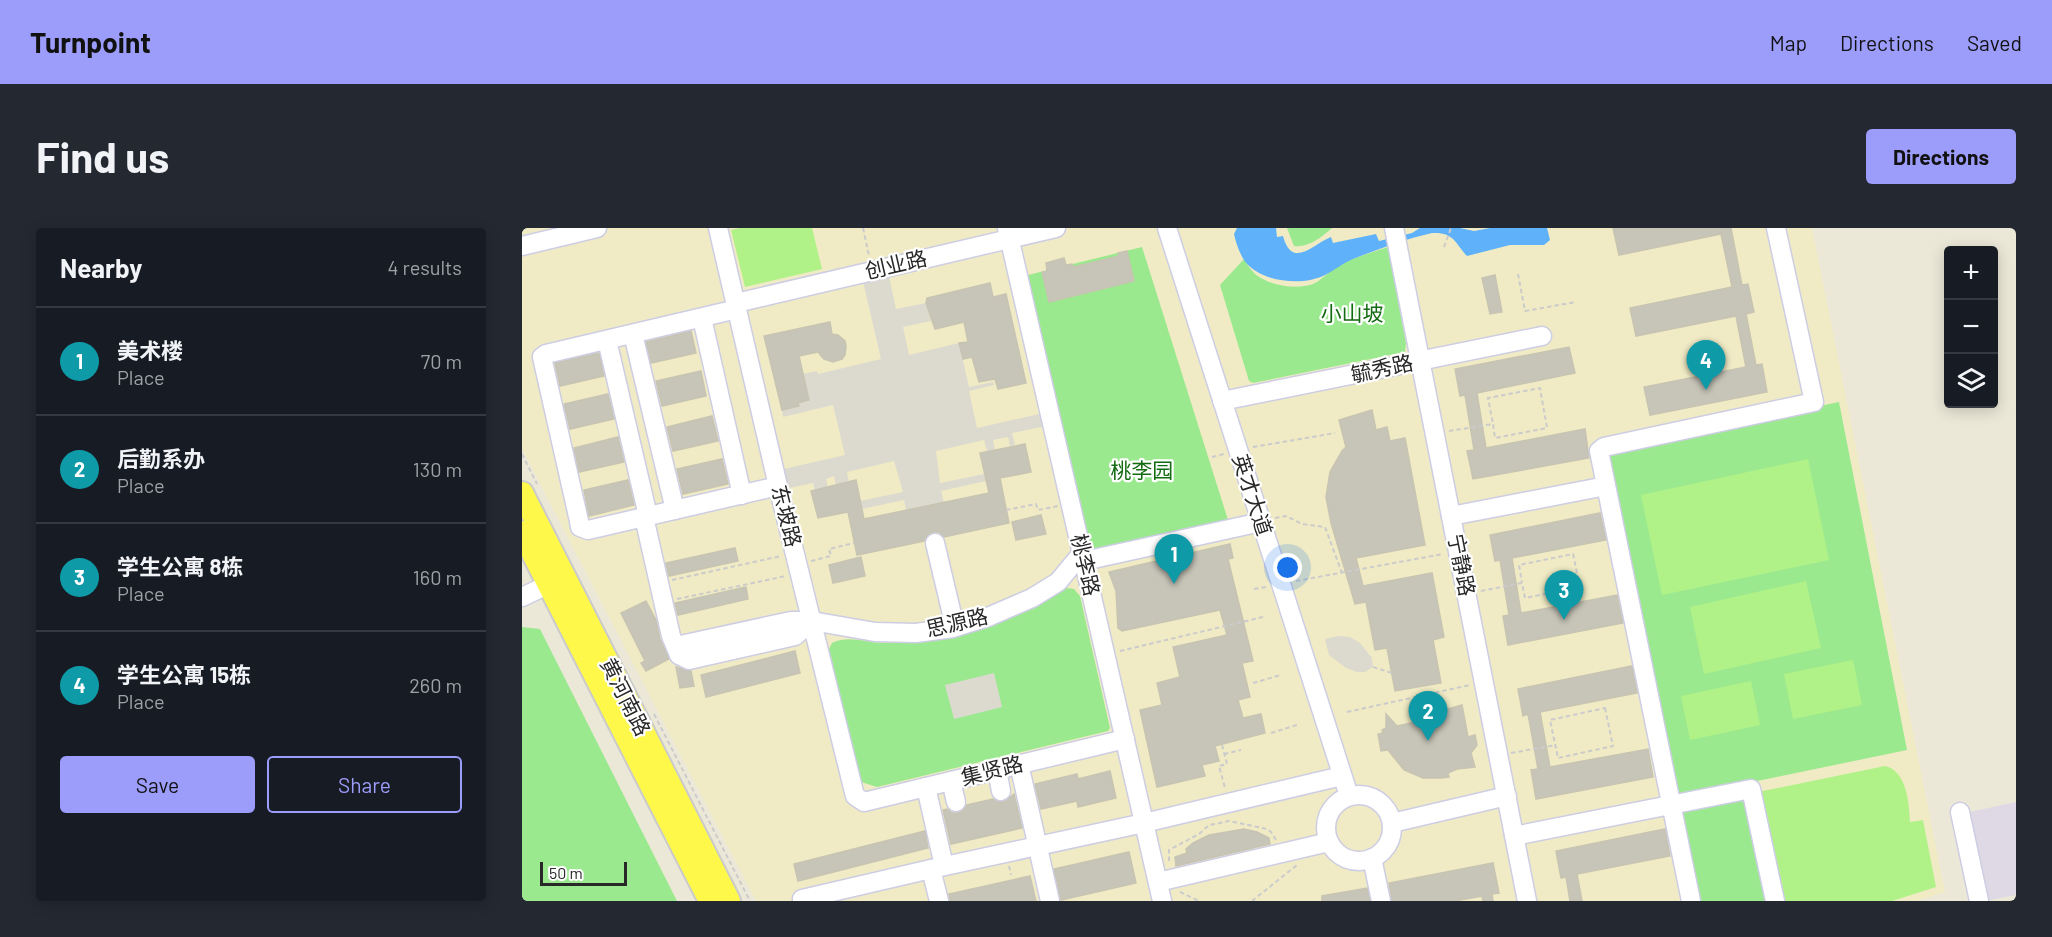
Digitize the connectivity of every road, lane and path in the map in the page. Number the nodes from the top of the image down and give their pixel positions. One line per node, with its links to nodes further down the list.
1 (597, 228): 10 (street)
2 (718, 228): 15 (street, 东坡路)
3 (863, 228): 12 (path)
4 (1056, 228): 9 (street, 创业路)
5 (1167, 228): 22 (street, 英才大道)
6 (1394, 228): 20 (street, 宁静路)
7 (1451, 228): 11 (path)
8 (1776, 228): 32 (street)
9 (1008, 233): 12 (street, 创业路); 35 (street, 桃李路)
10 (522, 246)
11 (1444, 247)
12 (873, 270): 15 (street, 创业路)
13 (1518, 274): 14 (path)
14 (1576, 302)
15 (736, 306): 16 (street, 创业路); 31 (street, 东坡路)
16 (702, 318): 17 (street, 创业路); 34 (street)
17 (633, 334): 19 (street, 创业路); 21 (street)
18 (1542, 336): 20 (street, 毓秀路)
19 (607, 340): 23 (street); 39 (street, 创业路)
20 (1420, 361): 22 (street, 毓秀路); 26 (street, 宁静路)
21 (648, 400): 23 (street); 27 (street)
22 (1222, 401): 28 (street, 英才大道)
23 (622, 406): 29 (street)
24 (1493, 424): 24 (path); 26 (path)
25 (1335, 433): 28 (path)
26 (1435, 434): 38 (street, 宁静路)
27 (659, 444): 29 (street); 36 (street)
28 (1238, 450): 30 (path); 40 (street, 英才大道)
29 (633, 451): 39 (street)
30 (1212, 457)
31 (778, 486): 34 (street); 46 (street, 东坡路)
32 (1606, 486): 38 (street); 85 (street)
33 (522, 493): 48 (main road, 黄河南路)
34 (742, 495): 36 (street)
35 (1070, 503): 37 (path); 45 (street, 桃李路)
36 (675, 510): 39 (street)
37 (1006, 510)
38 (1451, 516): 44 (street, 宁静路)
39 (646, 517): 49 (street)
40 (1261, 522): 45 (street); 47 (path); 51 (street, 英才大道)
41 (522, 532): 48 (main road, 黄河南路)
42 (854, 543): 46 (path)
43 (935, 543): 58 (street)
44 (1458, 551): 47 (path); 53 (street, 宁静路)
45 (1083, 557): 58 (street, 思源路); 59 (street, 桃李路)
46 (798, 563): 49 (path); 55 (path); 57 (street, 东坡路)
47 (1342, 573): 51 (path)
48 (557, 581): 54 (street); 98 (main road, 黄河南路); 99 (main road, 黄河南路)
49 (659, 583): 55 (street)
50 (1522, 583): 50 (path); 53 (path)
51 (1281, 584): 52 (path); 76 (street, 英才大道)
52 (1254, 589)
53 (1467, 594): 63 (street, 宁静路)
54 (522, 597)
55 (664, 602): 57 (street)
56 (1263, 617): 59 (path)
57 (812, 621): 58 (street, 思源路); 82 (street, 东坡路)
58 (955, 627)
59 (1106, 655): 68 (street, 桃李路)
60 (1373, 668): 61 (path)
61 (1392, 673)
62 (1281, 675): 64 (path)
63 (1484, 682): 65 (path); 81 (street, 宁静路)
64 (1253, 683)
65 (1347, 712)
66 (1297, 725): 67 (path)
67 (1271, 733)
68 (1125, 739): 74 (street, 集贤路); 87 (street, 桃李路)
69 (1222, 745): 72 (path)
70 (1556, 745): 70 (path); 73 (path)
71 (1241, 750): 72 (path)
72 (1224, 754): 84 (path)
73 (1509, 754)
74 (1019, 764): 75 (street, 集贤路); 91 (street)
75 (997, 770): 77 (street, 集贤路); 79 (street)
76 (1342, 776): 80 (street, 英才大道); 84 (street)
77 (951, 781): 78 (street, 集贤路); 83 (street)
78 (926, 787): 82 (street, 集贤路); 95 (street)
79 (1001, 791)
80 (1349, 796): 88 (street); 90 (street)
81 (1507, 796): 88 (street); 89 (street, 宁静路)
82 (860, 800)
83 (956, 802)
84 (1228, 803): 87 (street)
85 (1671, 805): 89 (street); 107 (street); 108 (street)
86 (1960, 812): 109 (street)
87 (1144, 823): 91 (street); 96 (street, 桃李路)
88 (1392, 823): 94 (street)
89 (1515, 836): 106 (street, 宁静路)
90 (1329, 842): 92 (street); 94 (street)
91 (1037, 846): 95 (street); 101 (street)
92 (1309, 847): 93 (street); 104 (path)
93 (1282, 853): 96 (street); 96 (path)
94 (1372, 858): 105 (street)
95 (938, 867): 97 (street); 100 (street)
96 (1164, 880): 102 (street, 桃李路); 103 (path)
97 (802, 899)
98 (710, 901)
99 (729, 901)
100 (939, 901)
101 (1050, 901)
102 (1162, 901)
103 (1199, 901)
104 (1252, 901)
105 (1381, 901)
106 (1527, 901)
107 (1691, 901)
108 (1775, 901)
109 (1979, 901)

